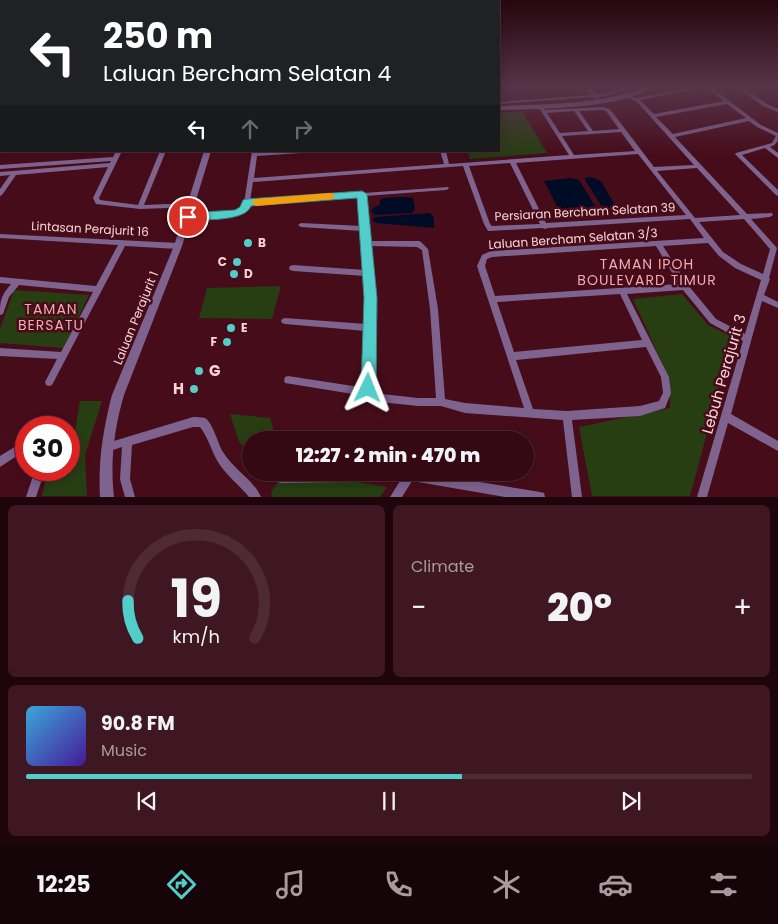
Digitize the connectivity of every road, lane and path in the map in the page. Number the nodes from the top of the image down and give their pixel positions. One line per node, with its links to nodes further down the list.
1 (543, 110): 11 (street)
2 (575, 110): 10 (street)
3 (608, 110): 9 (street)
4 (647, 110): 7 (street)
5 (684, 110): 7 (street)
6 (738, 110): 8 (street)
7 (653, 116): 12 (street)
8 (749, 119): 12 (street); 13 (street)
9 (624, 130): 10 (street); 20 (street)
10 (592, 132): 11 (street)
11 (558, 135): 23 (street)
12 (672, 136): 29 (street)
13 (778, 136): 14 (street)
14 (766, 146): 22 (street); 38 (street)
15 (118, 152): 24 (street)
16 (162, 152): 41 (street)
17 (208, 152): 40 (street, Laluan Perajurit 1)
18 (278, 152): 21 (street)
19 (442, 152): 28 (street)
20 (639, 152): 23 (street); 31 (street)
21 (254, 153): 34 (street)
22 (778, 156)
23 (572, 157): 25 (street)
24 (115, 158): 27 (street); 30 (street)
25 (512, 161): 26 (street); 47 (street)
26 (465, 164): 28 (street); 47 (street, Persiaran Bercham Selatan 39)
27 (112, 165): 32 (street); 41 (street)
28 (447, 166): 34 (street)
29 (699, 166): 31 (street); 44 (street)
30 (0, 168)
31 (652, 168): 45 (street)
32 (14, 173): 33 (street); 36 (street)
33 (0, 174)
34 (250, 180): 39 (street)
35 (446, 188): 37 (street)
36 (0, 194)
37 (362, 194): 39 (street); 48 (street)
38 (778, 194)
39 (247, 203): 43 (street)
40 (192, 205): 41 (street); 43 (street, Laluan Perajurit 1)
41 (140, 207)
42 (770, 215): 44 (street, Persiaran Bercham Selatan 39)
43 (188, 217): 54 (street, Laluan Perajurit 1)
44 (746, 217): 45 (street, Persiaran Bercham Selatan 39); 55 (street)
45 (693, 219): 47 (street, Persiaran Bercham Selatan 39); 50 (street)
46 (301, 225): 48 (street)
47 (545, 226)
48 (366, 229): 52 (street)
49 (0, 236): 51 (street, Lintasan Perajurit 16)
50 (709, 240): 53 (street, Laluan Bercham Selatan 3/3); 58 (street)
51 (123, 243): 54 (street, Lintasan Perajurit 16); 62 (street)
52 (367, 243): 57 (street); 78 (street)
53 (658, 244): 61 (street); 65 (street, Laluan Bercham Selatan 3/3)
54 (178, 246): 84 (street, Laluan Perajurit 1)
55 (775, 260): 58 (street, Lebuh Perajurit 3)
56 (292, 268): 57 (street)
57 (369, 273): 69 (street)
58 (766, 279): 64 (street, Lebuh Perajurit 3)
59 (0, 280): 60 (street)
60 (18, 281): 62 (street); 67 (street)
61 (685, 287): 63 (street); 70 (street)
62 (98, 289): 73 (street)
63 (622, 291): 65 (street); 71 (street)
64 (760, 297): 66 (street); 70 (street, Lebuh Perajurit 3)
65 (493, 299): 74 (street, Laluan Bercham Selatan 3/3)
66 (778, 305)
67 (0, 312)
68 (285, 321): 69 (street)
69 (370, 328): 77 (street)
70 (748, 340): 81 (street, Lebuh Perajurit 3)
71 (648, 343): 74 (street); 80 (street)
72 (0, 352): 73 (street)
73 (63, 356): 76 (street)
74 (513, 356): 79 (street, Laluan Bercham Selatan 3/3)
75 (288, 380): 77 (street)
76 (49, 382)
77 (368, 388): 78 (street)
78 (441, 402): 79 (street)
79 (530, 413): 80 (street)
80 (567, 416): 97 (street)
81 (726, 416): 83 (street); 98 (street, Lebuh Perajurit 3)
82 (127, 441): 84 (street); 90 (street); 94 (street)
83 (778, 446)
84 (107, 447): 93 (street, Laluan Perajurit 1)
85 (15, 452): 86 (street)
86 (0, 462)
87 (36, 481): 92 (street)
88 (406, 481): 95 (street)
89 (435, 481): 91 (street)
90 (254, 494)
91 (501, 494): 96 (street)
92 (31, 496)
93 (107, 496)
94 (130, 496)
95 (395, 496)
96 (540, 496)
97 (577, 496)
98 (702, 496)

